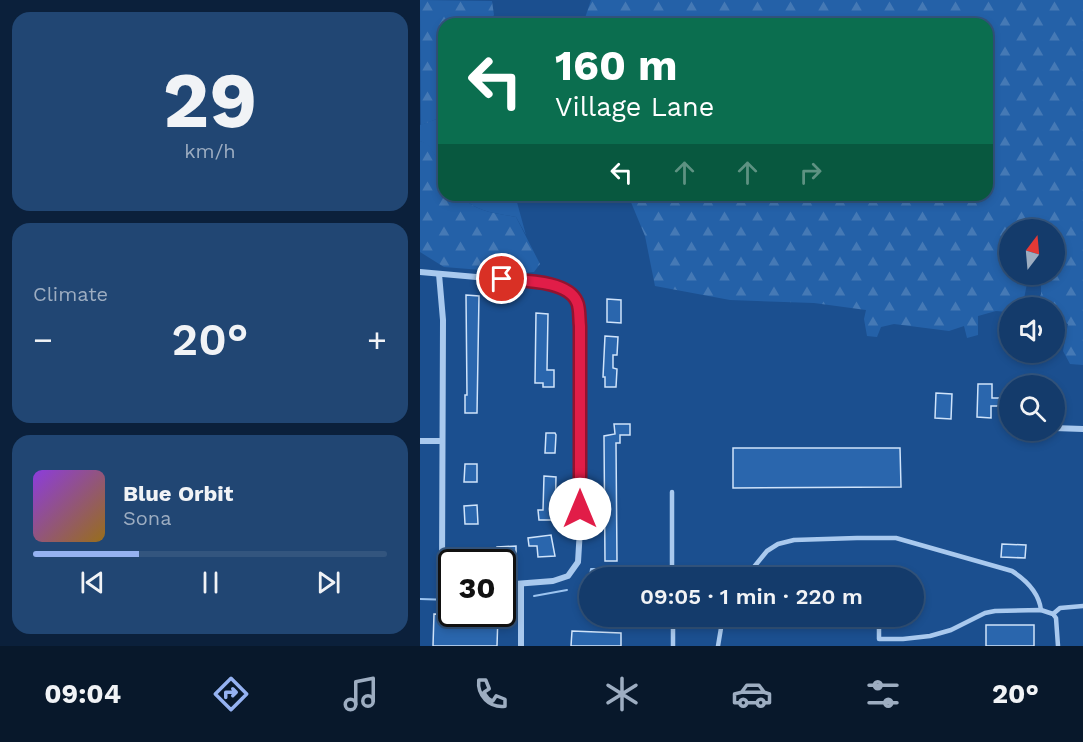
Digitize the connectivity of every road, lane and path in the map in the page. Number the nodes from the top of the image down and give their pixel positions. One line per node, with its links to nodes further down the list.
1 (420, 272): 2 (street)
2 (439, 274): 6 (street); 12 (street)
3 (1065, 428): 4 (street)
4 (1083, 429)
5 (420, 441): 6 (street)
6 (442, 441): 8 (street)
7 (672, 492): 9 (lane)
8 (442, 549)
9 (672, 567)
10 (754, 567): 14 (lane)
11 (516, 585): 12 (street)
12 (521, 585): 19 (street)
13 (1083, 606): 15 (lane)
14 (1041, 610): 15 (lane); 18 (lane)
15 (1053, 614): 22 (lane)
16 (673, 627): 20 (lane)
17 (721, 627): 21 (lane)
18 (879, 627)
19 (521, 646)
20 (673, 646)
21 (718, 646)
22 (1058, 646)

